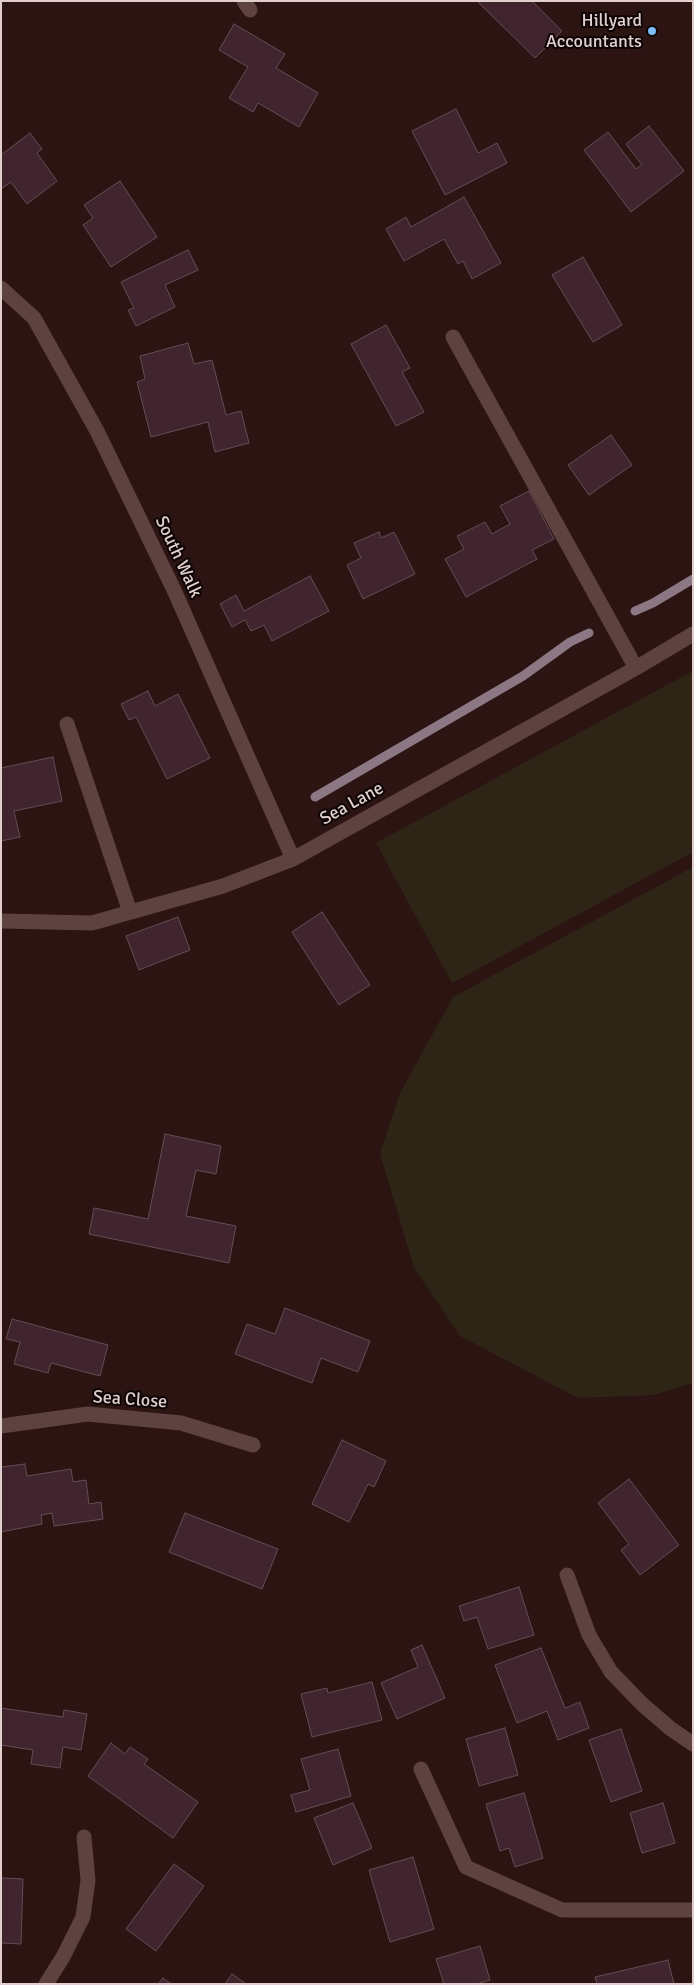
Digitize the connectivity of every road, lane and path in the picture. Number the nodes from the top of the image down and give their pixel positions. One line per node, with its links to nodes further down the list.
1 (1, 288): 6 (street, South Walk)
2 (452, 337): 4 (street)
3 (693, 634): 4 (street, Sea Lane)
4 (636, 668): 6 (street, Sea Lane)
5 (67, 724): 7 (street)
6 (293, 859): 7 (street, Sea Lane)
7 (130, 912): 8 (street, Sea Lane)
8 (1, 920)
9 (1, 1426): 10 (street, Sea Close)
10 (253, 1445)
11 (567, 1575): 12 (street)
12 (693, 1744)
13 (421, 1769): 15 (street)
14 (84, 1837): 16 (street)
15 (693, 1910)
16 (46, 1984)

